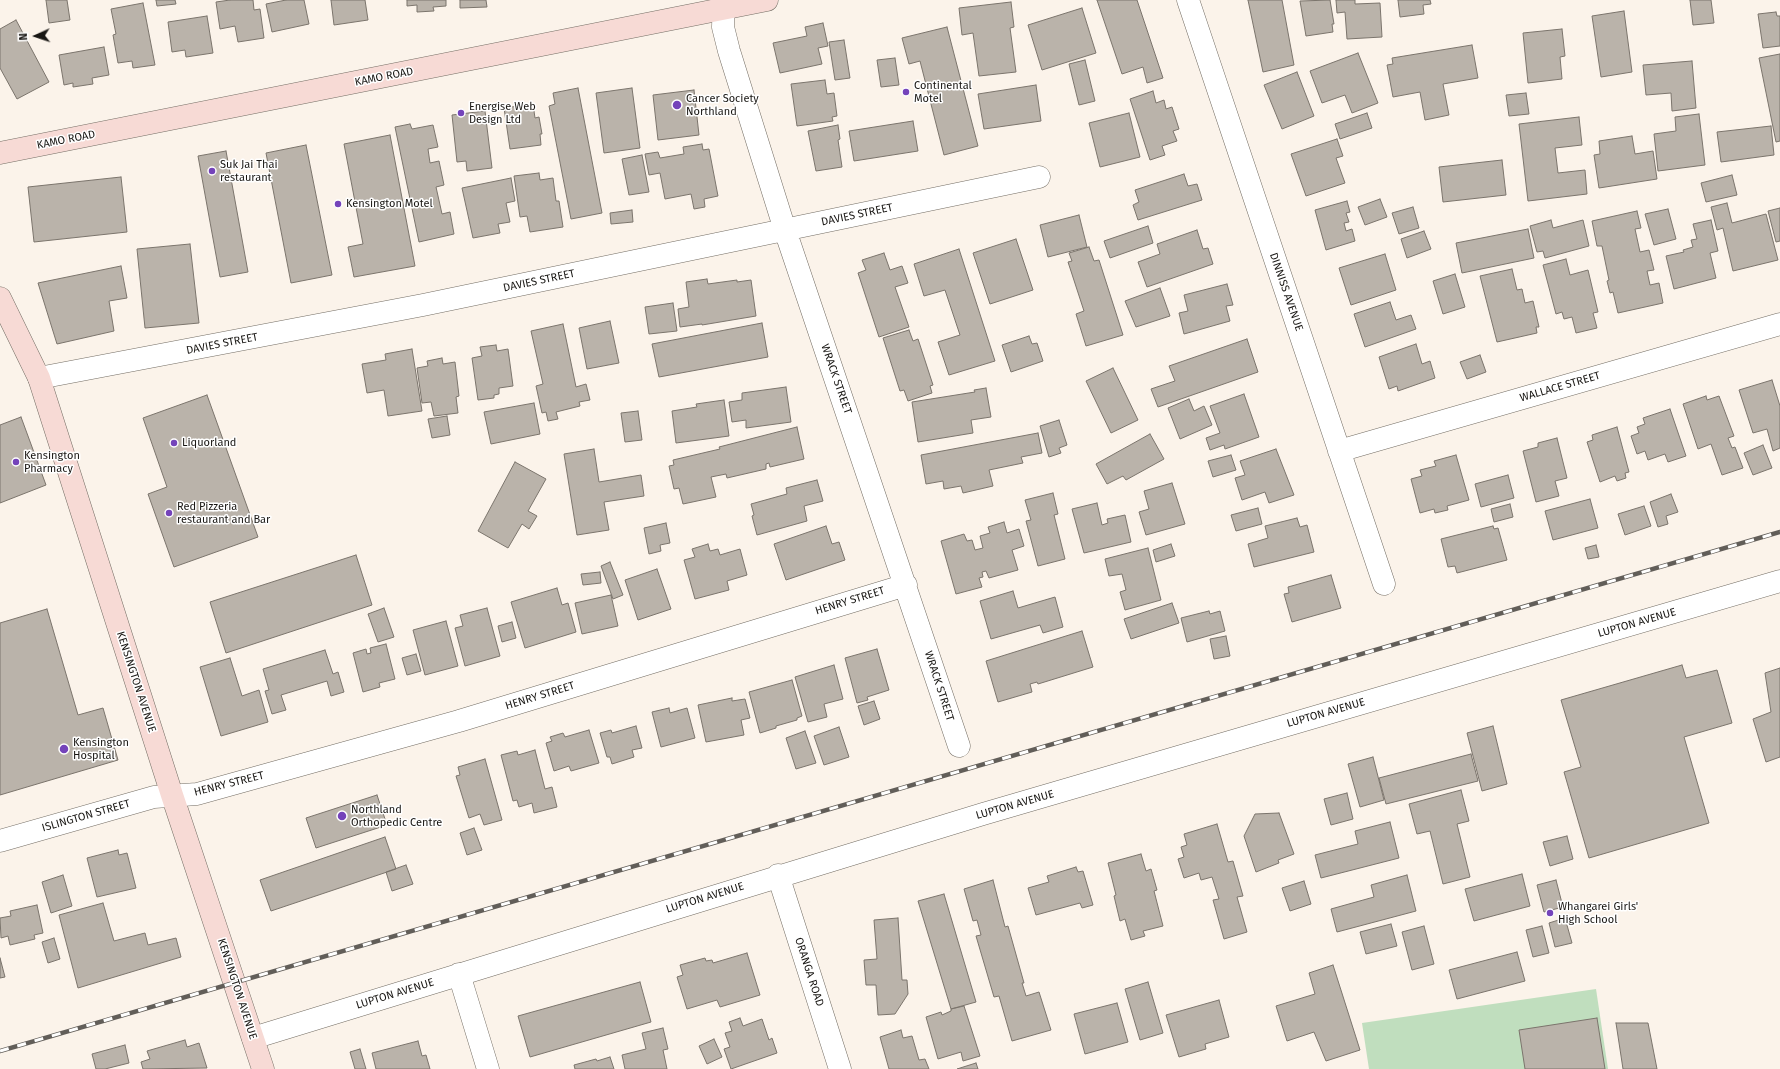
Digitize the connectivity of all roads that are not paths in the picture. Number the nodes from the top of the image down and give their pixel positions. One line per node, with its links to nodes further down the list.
1 (767, 0): 3 (main road, KAMO ROAD)
2 (1188, 0): 10 (street, DINNISS AVENUE)
3 (724, 4): 4 (main road, KAMO ROAD); 6 (street, WRACK STREET)
4 (0, 154)
5 (1039, 177): 6 (street, DAVIES STREET)
6 (785, 230): 9 (street, DAVIES STREET); 12 (street, WRACK STREET)
7 (0, 298): 9 (main road, KENSINGTON AVENUE)
8 (1780, 324): 10 (street, WALLACE STREET)
9 (39, 378): 15 (main road, KENSINGTON AVENUE)
10 (1339, 451): 13 (street, DINNISS AVENUE)
11 (1780, 581): 17 (street, LUPTON AVENUE)
12 (906, 584): 14 (street, WRACK STREET); 15 (street, HENRY STREET)
13 (1384, 584)
14 (959, 746)
15 (172, 795): 16 (street, ISLINGTON STREET); 19 (main road, KENSINGTON AVENUE)
16 (0, 841)
17 (778, 875): 18 (street, LUPTON AVENUE); 22 (street, ORANGA ROAD)
18 (458, 974): 19 (street, LUPTON AVENUE); 21 (street)
19 (253, 1038): 20 (main road, KENSINGTON AVENUE)
20 (263, 1069)
21 (488, 1069)
22 (840, 1069)

